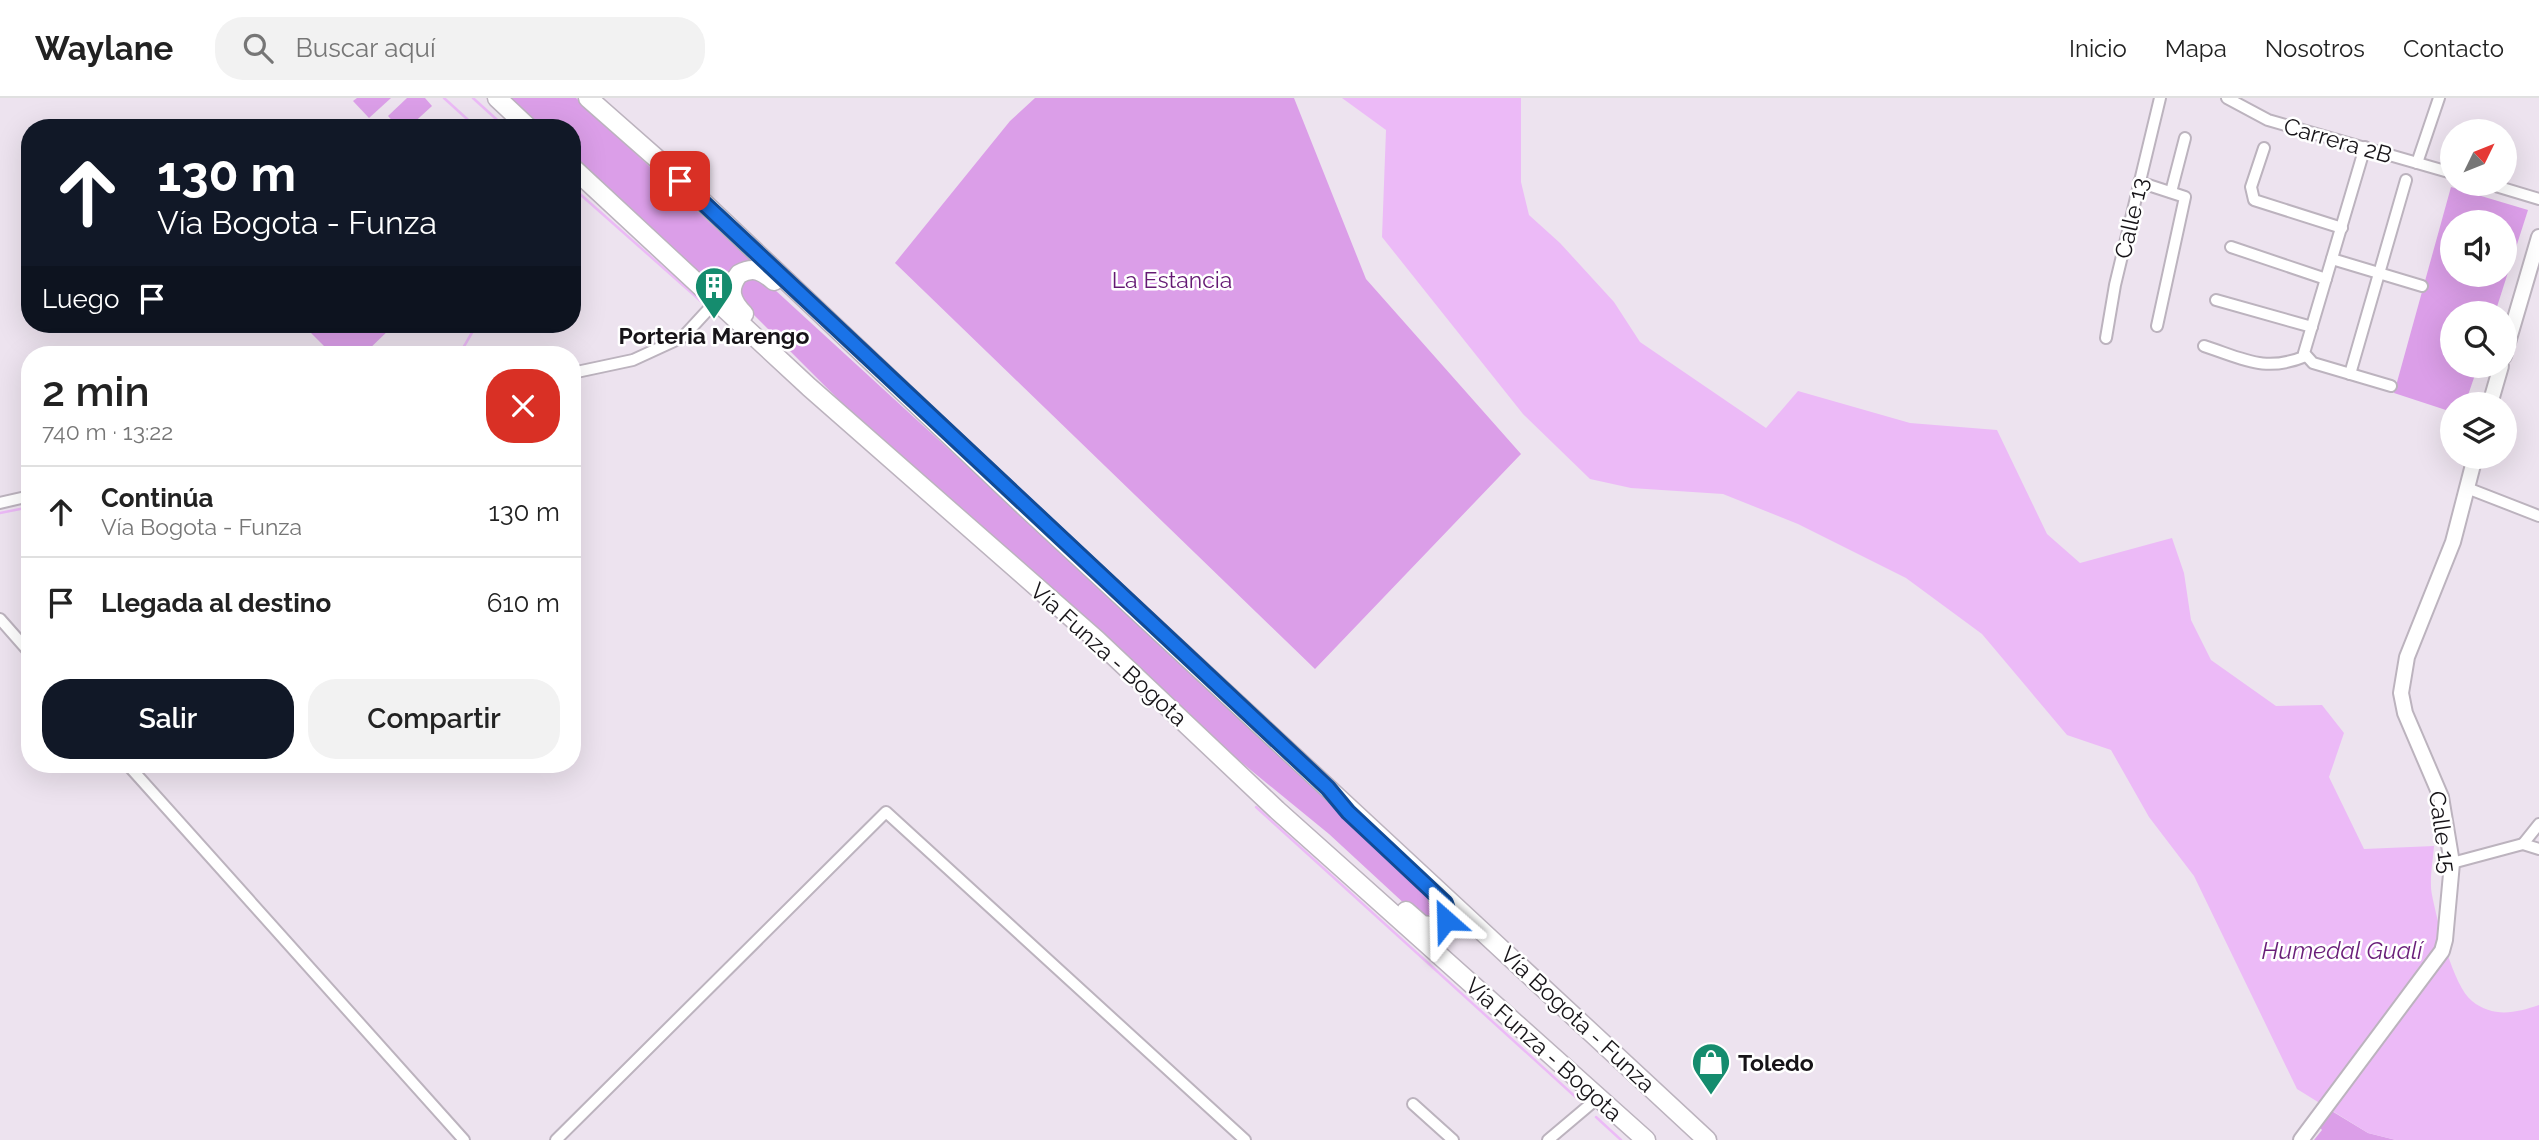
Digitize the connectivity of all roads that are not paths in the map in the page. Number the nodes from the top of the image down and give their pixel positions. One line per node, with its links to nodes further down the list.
1 (497, 98): 7 (main road)
2 (588, 98): 38 (main road, Vía Bogota - Funza)
3 (2160, 98): 15 (street, Calle 13)
4 (2227, 98): 6 (street, Carrera 2B)
5 (2439, 98): 11 (street)
6 (2246, 103): 9 (street, Carrera 2B)
7 (519, 119)
8 (2185, 138): 16 (street)
9 (2365, 147): 11 (street, Carrera 2B); 19 (street)
10 (2264, 148): 19 (street)
11 (2417, 163): 12 (street, Carrera 2B)
12 (2440, 170)
13 (581, 175): 27 (main road, Vía Funza - Bogota)
14 (2406, 180): 23 (street)
15 (2139, 182): 16 (street); 32 (street, Calle 13)
16 (2171, 192): 30 (street)
17 (2517, 193): 18 (street)
18 (2539, 199)
19 (2342, 228): 22 (street)
20 (2539, 237): 24 (street)
21 (2231, 247): 25 (street)
22 (2332, 259): 23 (street); 25 (street)
23 (2379, 273): 26 (street); 36 (street)
24 (2534, 274): 29 (street)
25 (2326, 279): 31 (street)
26 (2422, 286)
27 (717, 300): 35 (street); 39 (main road, Vía Funza - Bogota)
28 (2216, 300): 31 (street)
29 (2517, 320)
30 (2157, 326)
31 (2312, 327): 34 (street)
32 (2106, 338)
33 (2204, 346): 34 (street)
34 (2306, 356): 36 (street)
35 (581, 371)
36 (2350, 374): 37 (street)
37 (2392, 386)
38 (922, 410): 39 (main road); 48 (main road, Vía Bogota - Funza)
39 (885, 455): 49 (main road, Vía Funza - Bogota)
40 (2472, 469): 41 (street, Calle 15)
41 (2467, 488): 44 (street); 53 (street, Calle 15)
42 (21, 498): 43 (street)
43 (0, 503)
44 (2539, 516)
45 (0, 619): 46 (street)
46 (21, 643)
47 (135, 773): 57 (street)
48 (1328, 788): 49 (main road); 63 (main road, Vía Bogota - Funza)
49 (1277, 810): 54 (main road, Vía Funza - Bogota)
50 (2539, 824): 51 (street)
51 (2523, 845): 52 (street); 53 (street)
52 (2539, 849)
53 (2452, 863): 56 (street, Calle 15)
54 (1599, 1097): 61 (street); 62 (main road, Vía Funza - Bogota)
55 (1413, 1104): 60 (street)
56 (2302, 1138)
57 (464, 1140)
58 (556, 1140): 59 (street)
59 (1245, 1140)
60 (1453, 1140)
61 (1548, 1140)
62 (1646, 1140)
63 (1707, 1140)

